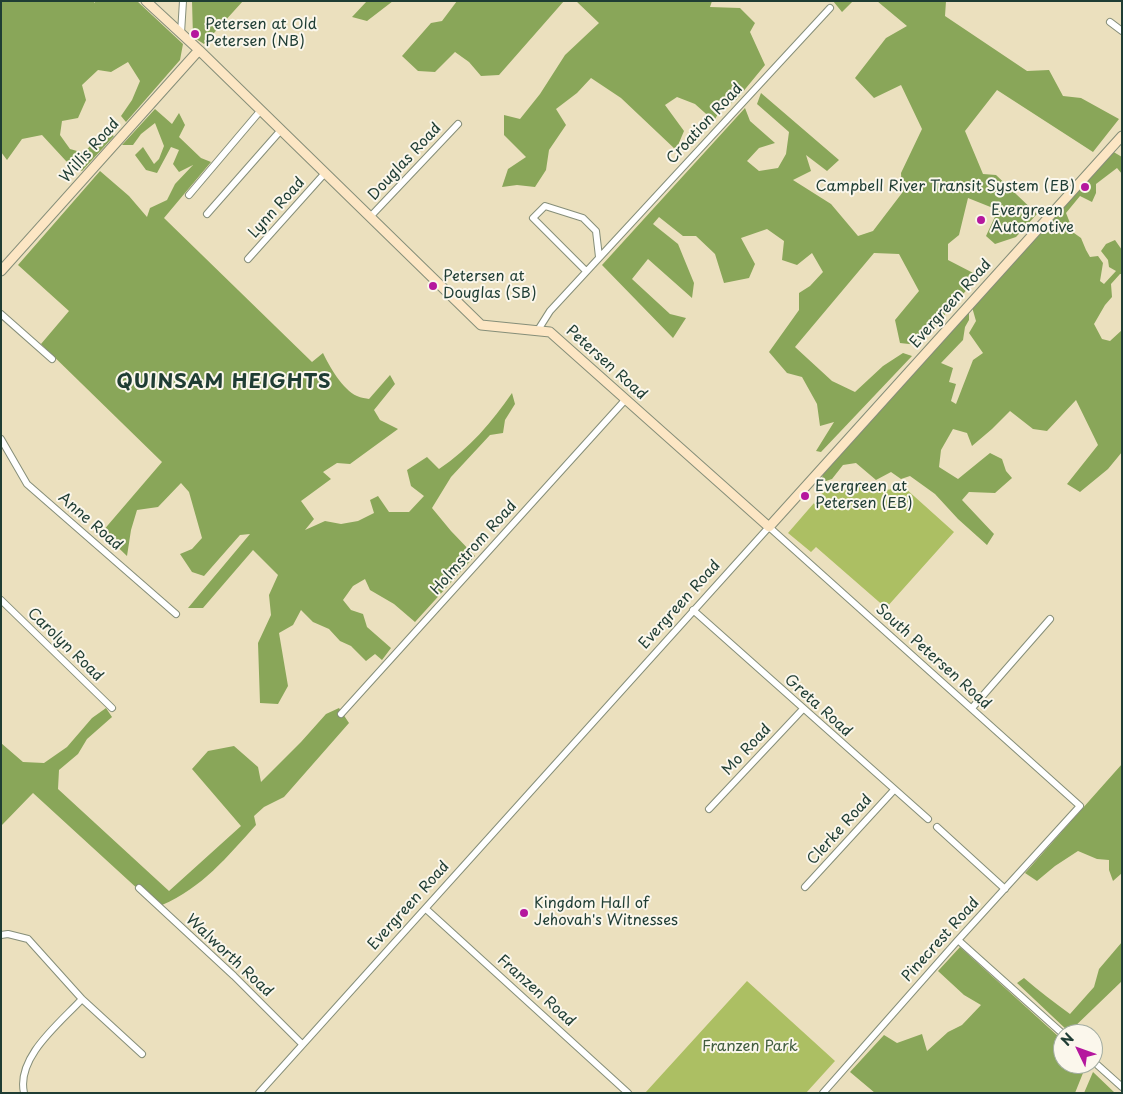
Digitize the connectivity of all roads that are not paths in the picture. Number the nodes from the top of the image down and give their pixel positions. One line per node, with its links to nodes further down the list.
1 (146, 1): 6 (street, Petersen Road)
2 (183, 1): 6 (street)
3 (830, 8): 17 (street, Croation Road)
4 (1110, 22): 5 (street)
5 (1122, 31)
6 (181, 33): 7 (street, Petersen Road)
7 (199, 50): 8 (street, Petersen Road); 19 (street, Willis Road)
8 (260, 110): 10 (street, Petersen Road); 14 (street)
9 (458, 124): 16 (street, Douglas Road)
10 (281, 130): 13 (street, Petersen Road); 15 (street)
11 (1122, 136): 12 (street, Evergreen Road)
12 (1118, 147): 26 (street, Evergreen Road)
13 (325, 173): 16 (street, Petersen Road); 18 (street, Lynn Road)
14 (188, 195)
15 (207, 214)
16 (370, 217): 22 (street, Petersen Road)
17 (600, 256): 20 (street, Croation Road); 20 (street)
18 (248, 259)
19 (1, 271)
20 (586, 271): 22 (street, Croation Road)
21 (1, 314): 23 (street)
22 (538, 330): 24 (street, Petersen Road)
23 (52, 359)
24 (626, 399): 26 (street, Petersen Road); 34 (street, Holmstrom Road)
25 (1, 439): 29 (street, Anne Road)
26 (769, 527): 28 (street, Evergreen Road); 33 (street, South Petersen Road)
27 (1, 600): 31 (street, Carolyn Road)
28 (693, 610): 32 (street, Greta Road); 43 (street, Evergreen Road)
29 (176, 614)
30 (1050, 619): 33 (street)
31 (112, 708)
32 (803, 708): 35 (street, Greta Road); 37 (street, Mo Road)
33 (972, 708): 36 (street, South Petersen Road)
34 (341, 714)
35 (894, 790): 38 (street, Greta Road); 40 (street, Clerke Road)
36 (1080, 806): 42 (street, Pinecrest Road)
37 (709, 808)
38 (928, 819)
39 (937, 827): 42 (street)
40 (805, 887)
41 (139, 888): 48 (street, Walworth Road)
42 (1005, 889): 45 (street, Pinecrest Road)
43 (426, 909): 48 (street, Evergreen Road); 54 (street, Franzen Road)
44 (1, 935): 46 (street)
45 (958, 940): 47 (street); 55 (street, Pinecrest Road)
46 (82, 1000): 49 (street); 52 (street)
47 (1053, 1025)
48 (302, 1044): 53 (street, Evergreen Road)
49 (142, 1054)
50 (1103, 1070): 51 (street)
51 (1122, 1087)
52 (24, 1093)
53 (259, 1093)
54 (628, 1093)
55 (823, 1093)

